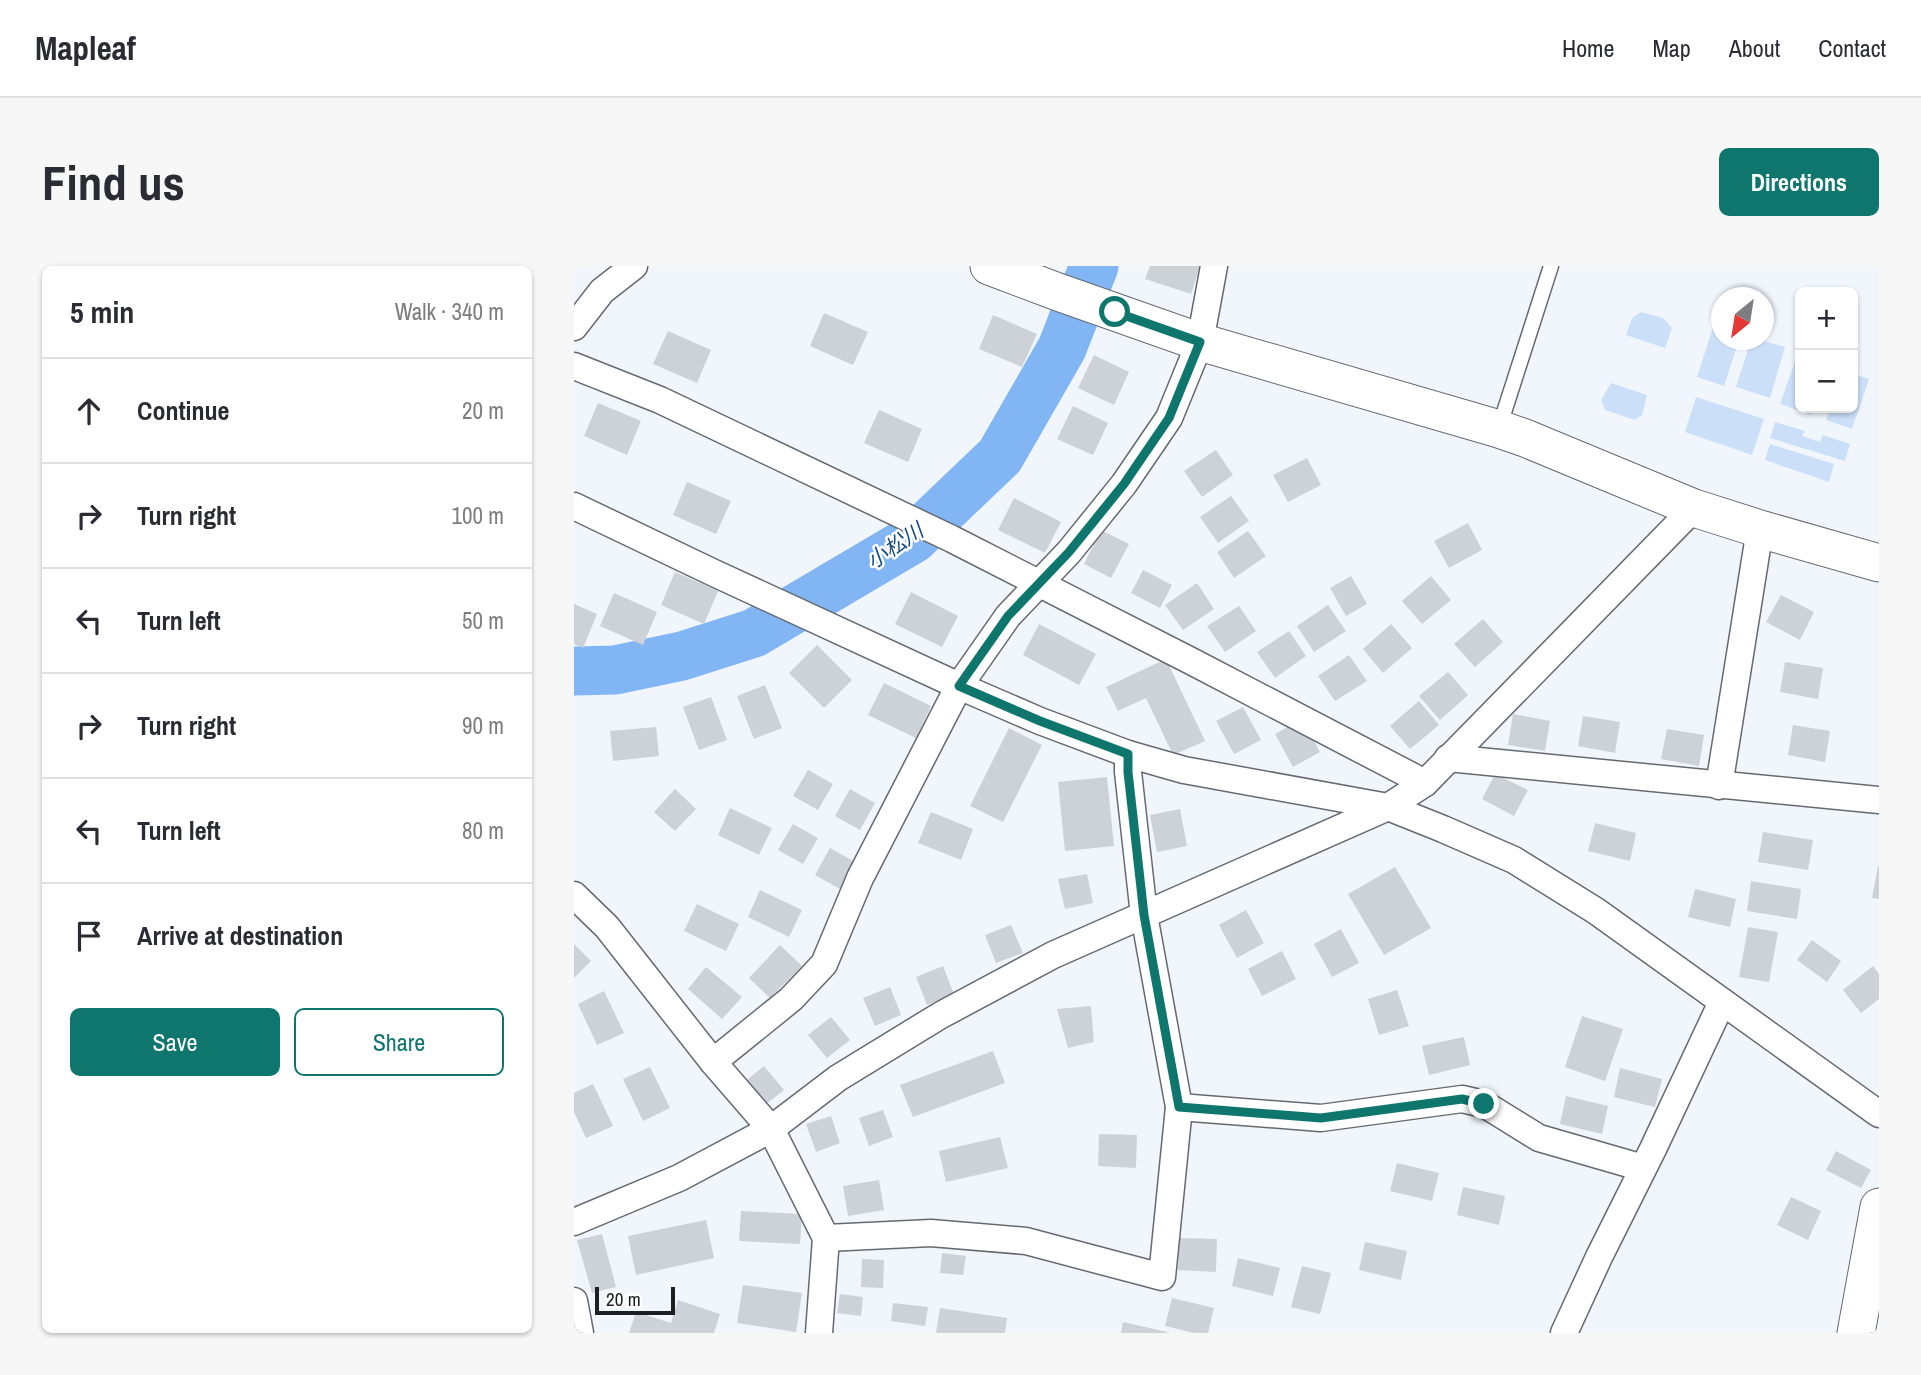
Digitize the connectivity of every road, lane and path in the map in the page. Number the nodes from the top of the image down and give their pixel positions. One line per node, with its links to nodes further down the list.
1 (634, 266): 5 (street)
2 (989, 266): 6 (street)
3 (1214, 266): 6 (street)
4 (1551, 266): 8 (lane)
5 (574, 327)
6 (1200, 342): 8 (street); 13 (street)
7 (574, 366): 13 (street)
8 (1499, 429): 10 (street)
9 (574, 506): 14 (street)
10 (1694, 508): 11 (street); 16 (street)
11 (1760, 529): 12 (street); 18 (street)
12 (1879, 563)
13 (1038, 583): 14 (street); 17 (street)
14 (959, 686): 15 (street); 24 (street)
15 (1128, 754): 20 (street); 22 (street)
16 (1448, 758): 17 (street); 18 (street)
17 (1425, 783): 20 (street)
18 (1719, 786): 19 (street)
19 (1879, 800)
20 (1388, 807): 22 (street); 23 (street)
21 (574, 895): 24 (street)
22 (1144, 915): 25 (street); 27 (street)
23 (1722, 1002): 26 (street); 28 (street)
24 (712, 1062): 27 (street)
25 (1179, 1107): 28 (street); 31 (street)
26 (1879, 1114)
27 (771, 1129): 30 (street); 31 (street)
28 (1643, 1168): 35 (street)
29 (1879, 1207): 36 (street)
30 (574, 1222)
31 (826, 1238): 33 (street)
32 (574, 1301): 34 (street)
33 (822, 1332)
34 (580, 1333)
35 (1564, 1333)
36 (1856, 1333)

